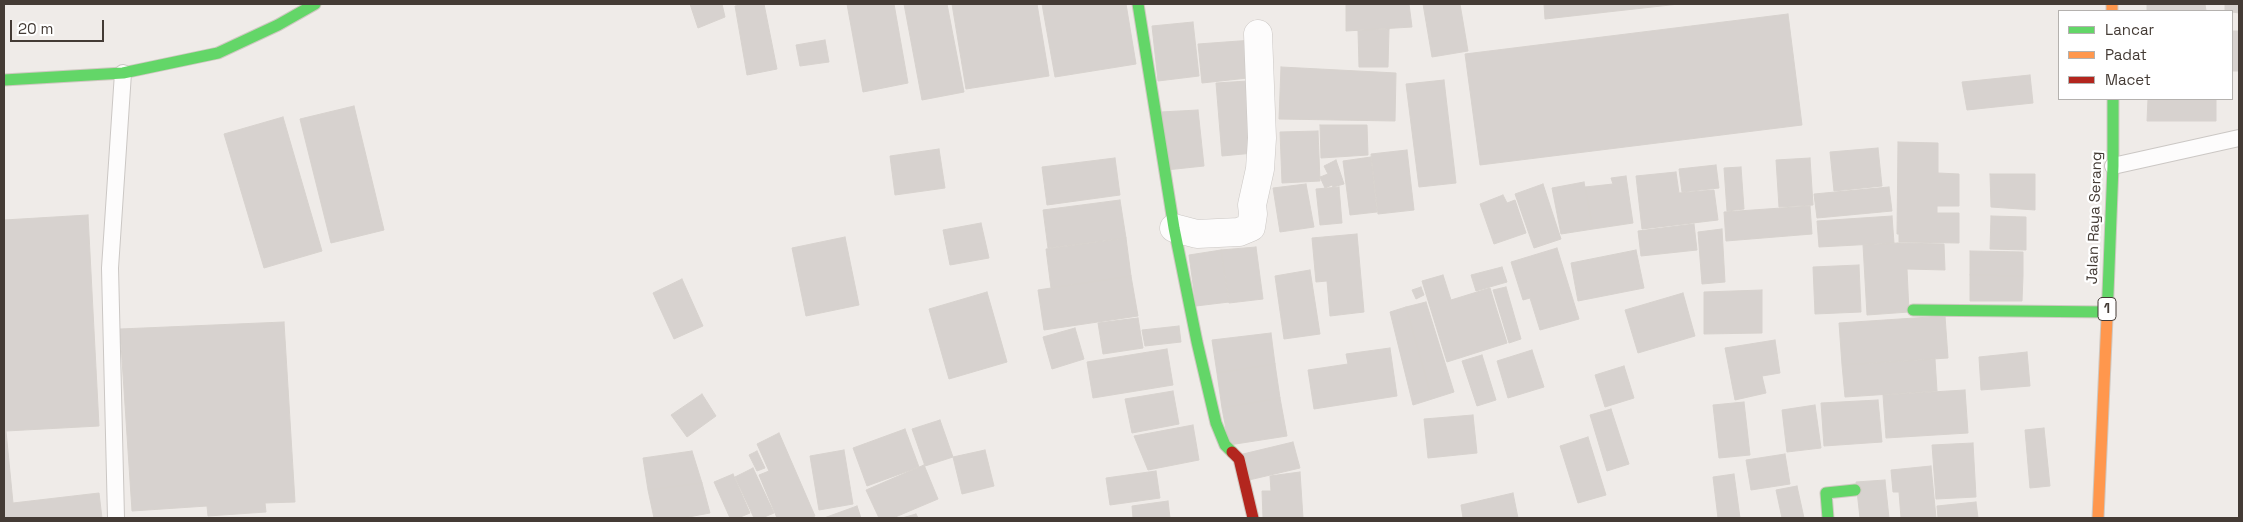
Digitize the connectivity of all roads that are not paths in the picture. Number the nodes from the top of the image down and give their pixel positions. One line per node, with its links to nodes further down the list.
1 (315, 4): 4 (main road)
2 (1138, 4): 9 (main road)
3 (1258, 34): 9 (street)
4 (123, 74): 5 (main road); 13 (lane)
5 (4, 80)
6 (2113, 100): 8 (main road, Jalan Raya Serang / 1)
7 (2239, 138): 8 (lane)
8 (2113, 166): 11 (main road, Jalan Raya Serang / 1)
9 (1174, 228): 14 (main road)
10 (1913, 310): 11 (main road)
11 (2107, 312): 16 (main road, Jalan Raya Serang / 1)
12 (1855, 490): 15 (main road)
13 (116, 518)
14 (1253, 518)
15 (1828, 518)
16 (2098, 518)

